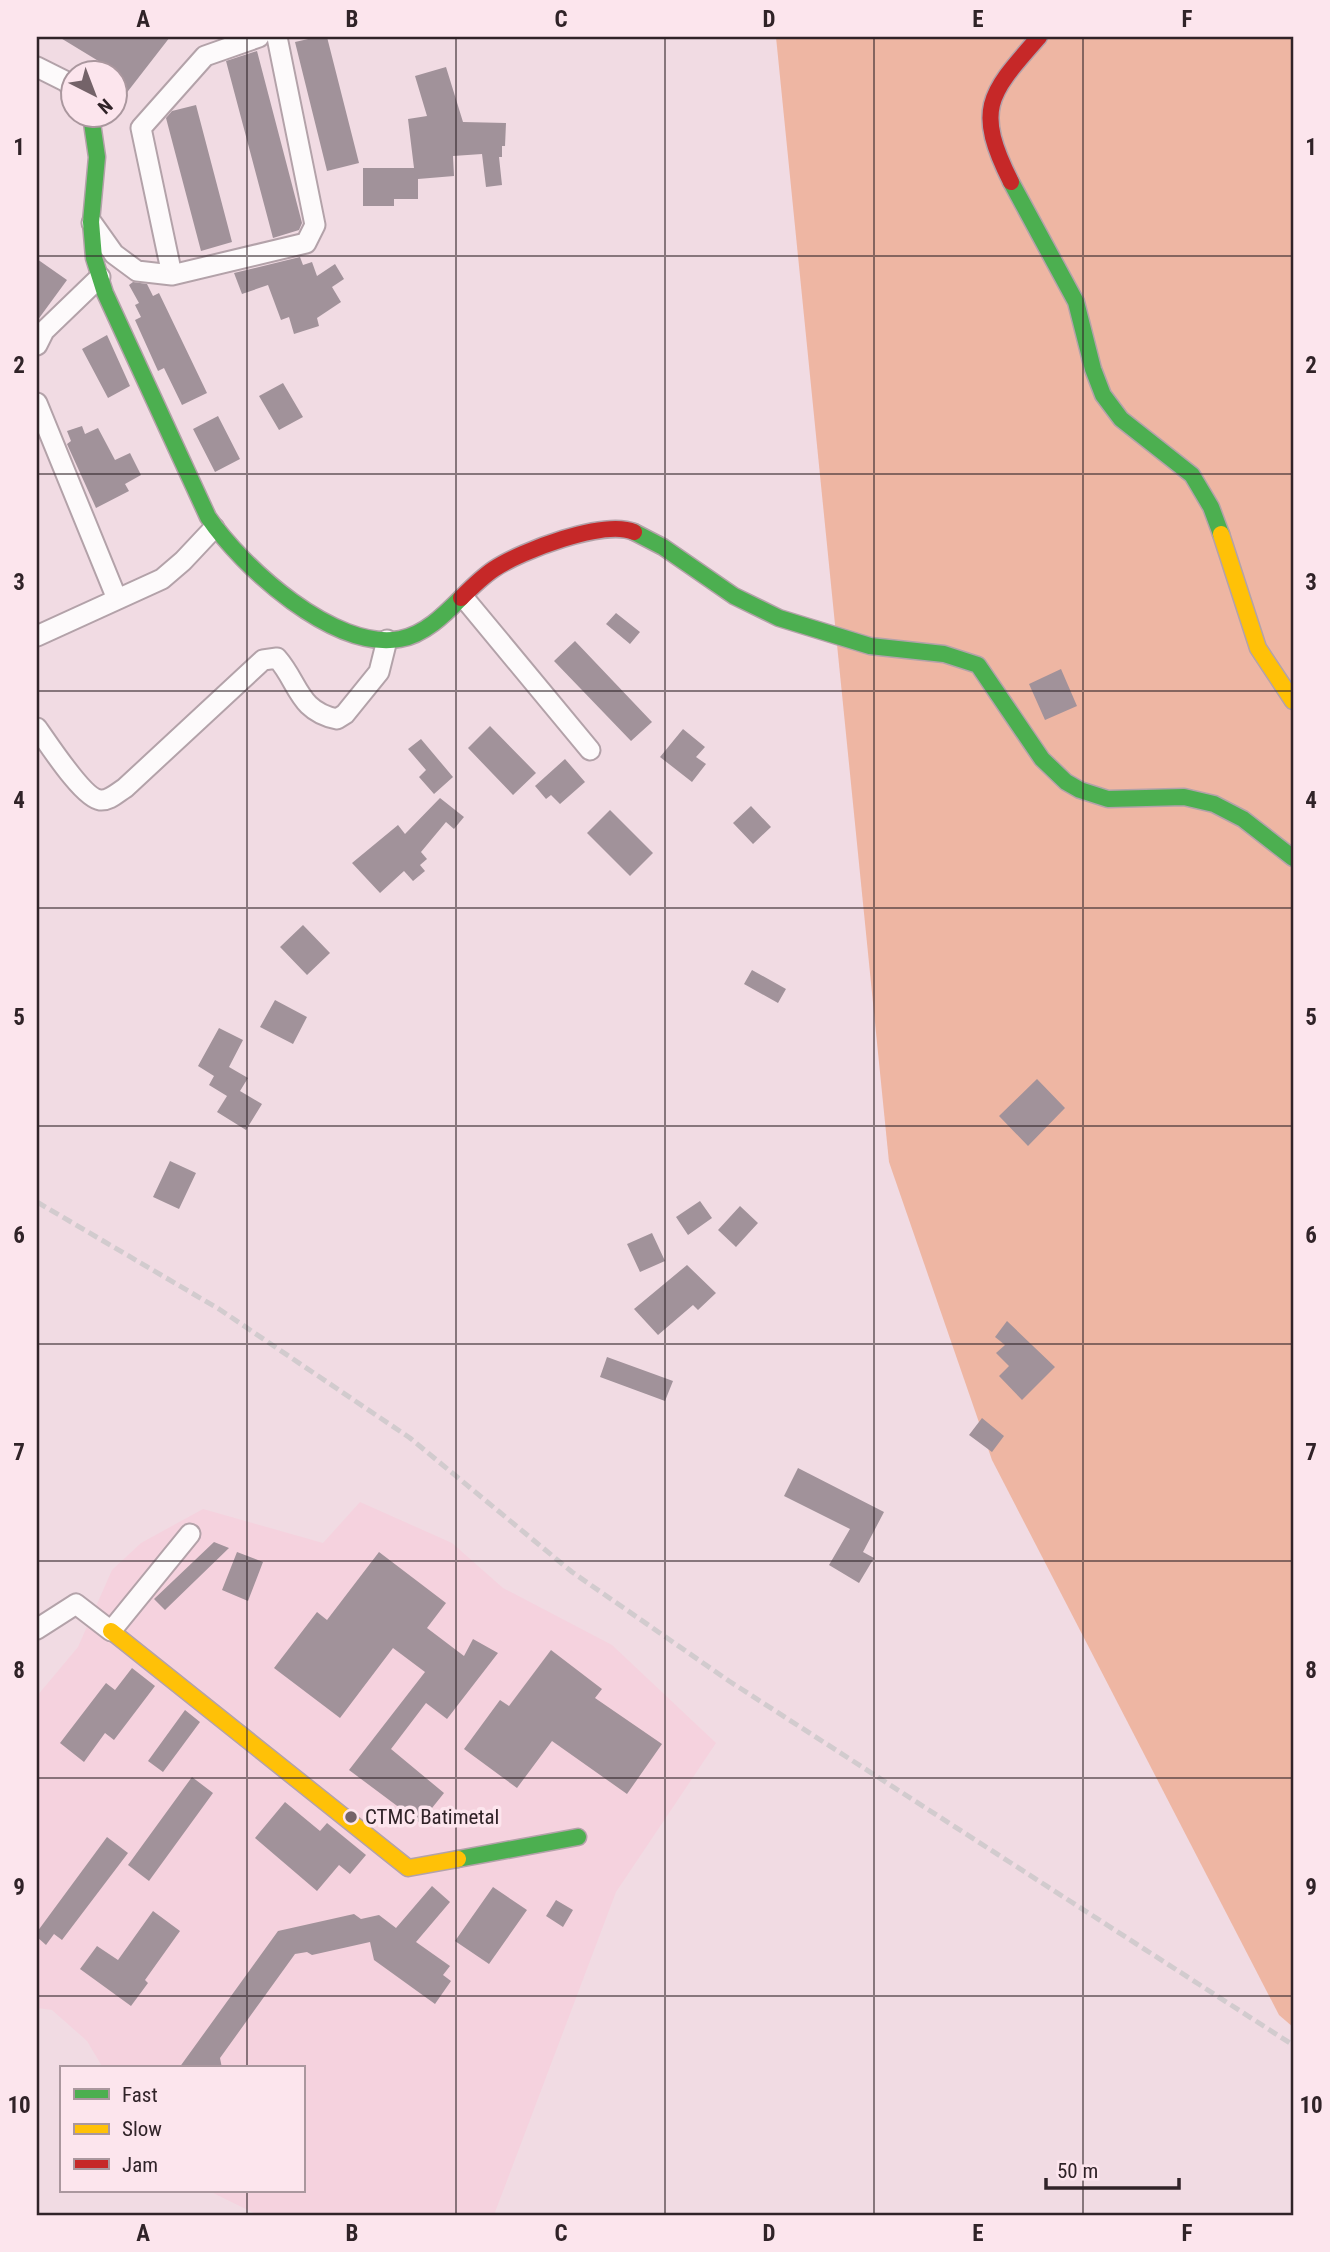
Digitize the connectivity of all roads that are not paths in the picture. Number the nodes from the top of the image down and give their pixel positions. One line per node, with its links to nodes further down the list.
1 (259, 37): 8 (street)
2 (277, 37): 8 (street)
3 (1039, 37): 17 (street)
4 (37, 67): 5 (street)
5 (60, 78)
6 (93, 130): 7 (street)
7 (91, 222): 8 (street); 9 (street)
8 (172, 275)
9 (100, 277): 10 (street); 12 (street)
10 (37, 345)
11 (37, 403): 14 (street)
12 (214, 527): 14 (street); 16 (street)
13 (464, 598): 16 (street); 19 (street); 20 (street)
14 (117, 599): 15 (street)
15 (37, 636)
16 (387, 639): 18 (street)
17 (1293, 701)
18 (37, 728)
19 (590, 750)
20 (1293, 858)
21 (190, 1534): 23 (street)
22 (37, 1629): 23 (street)
23 (111, 1631): 24 (street)
24 (578, 1837)

